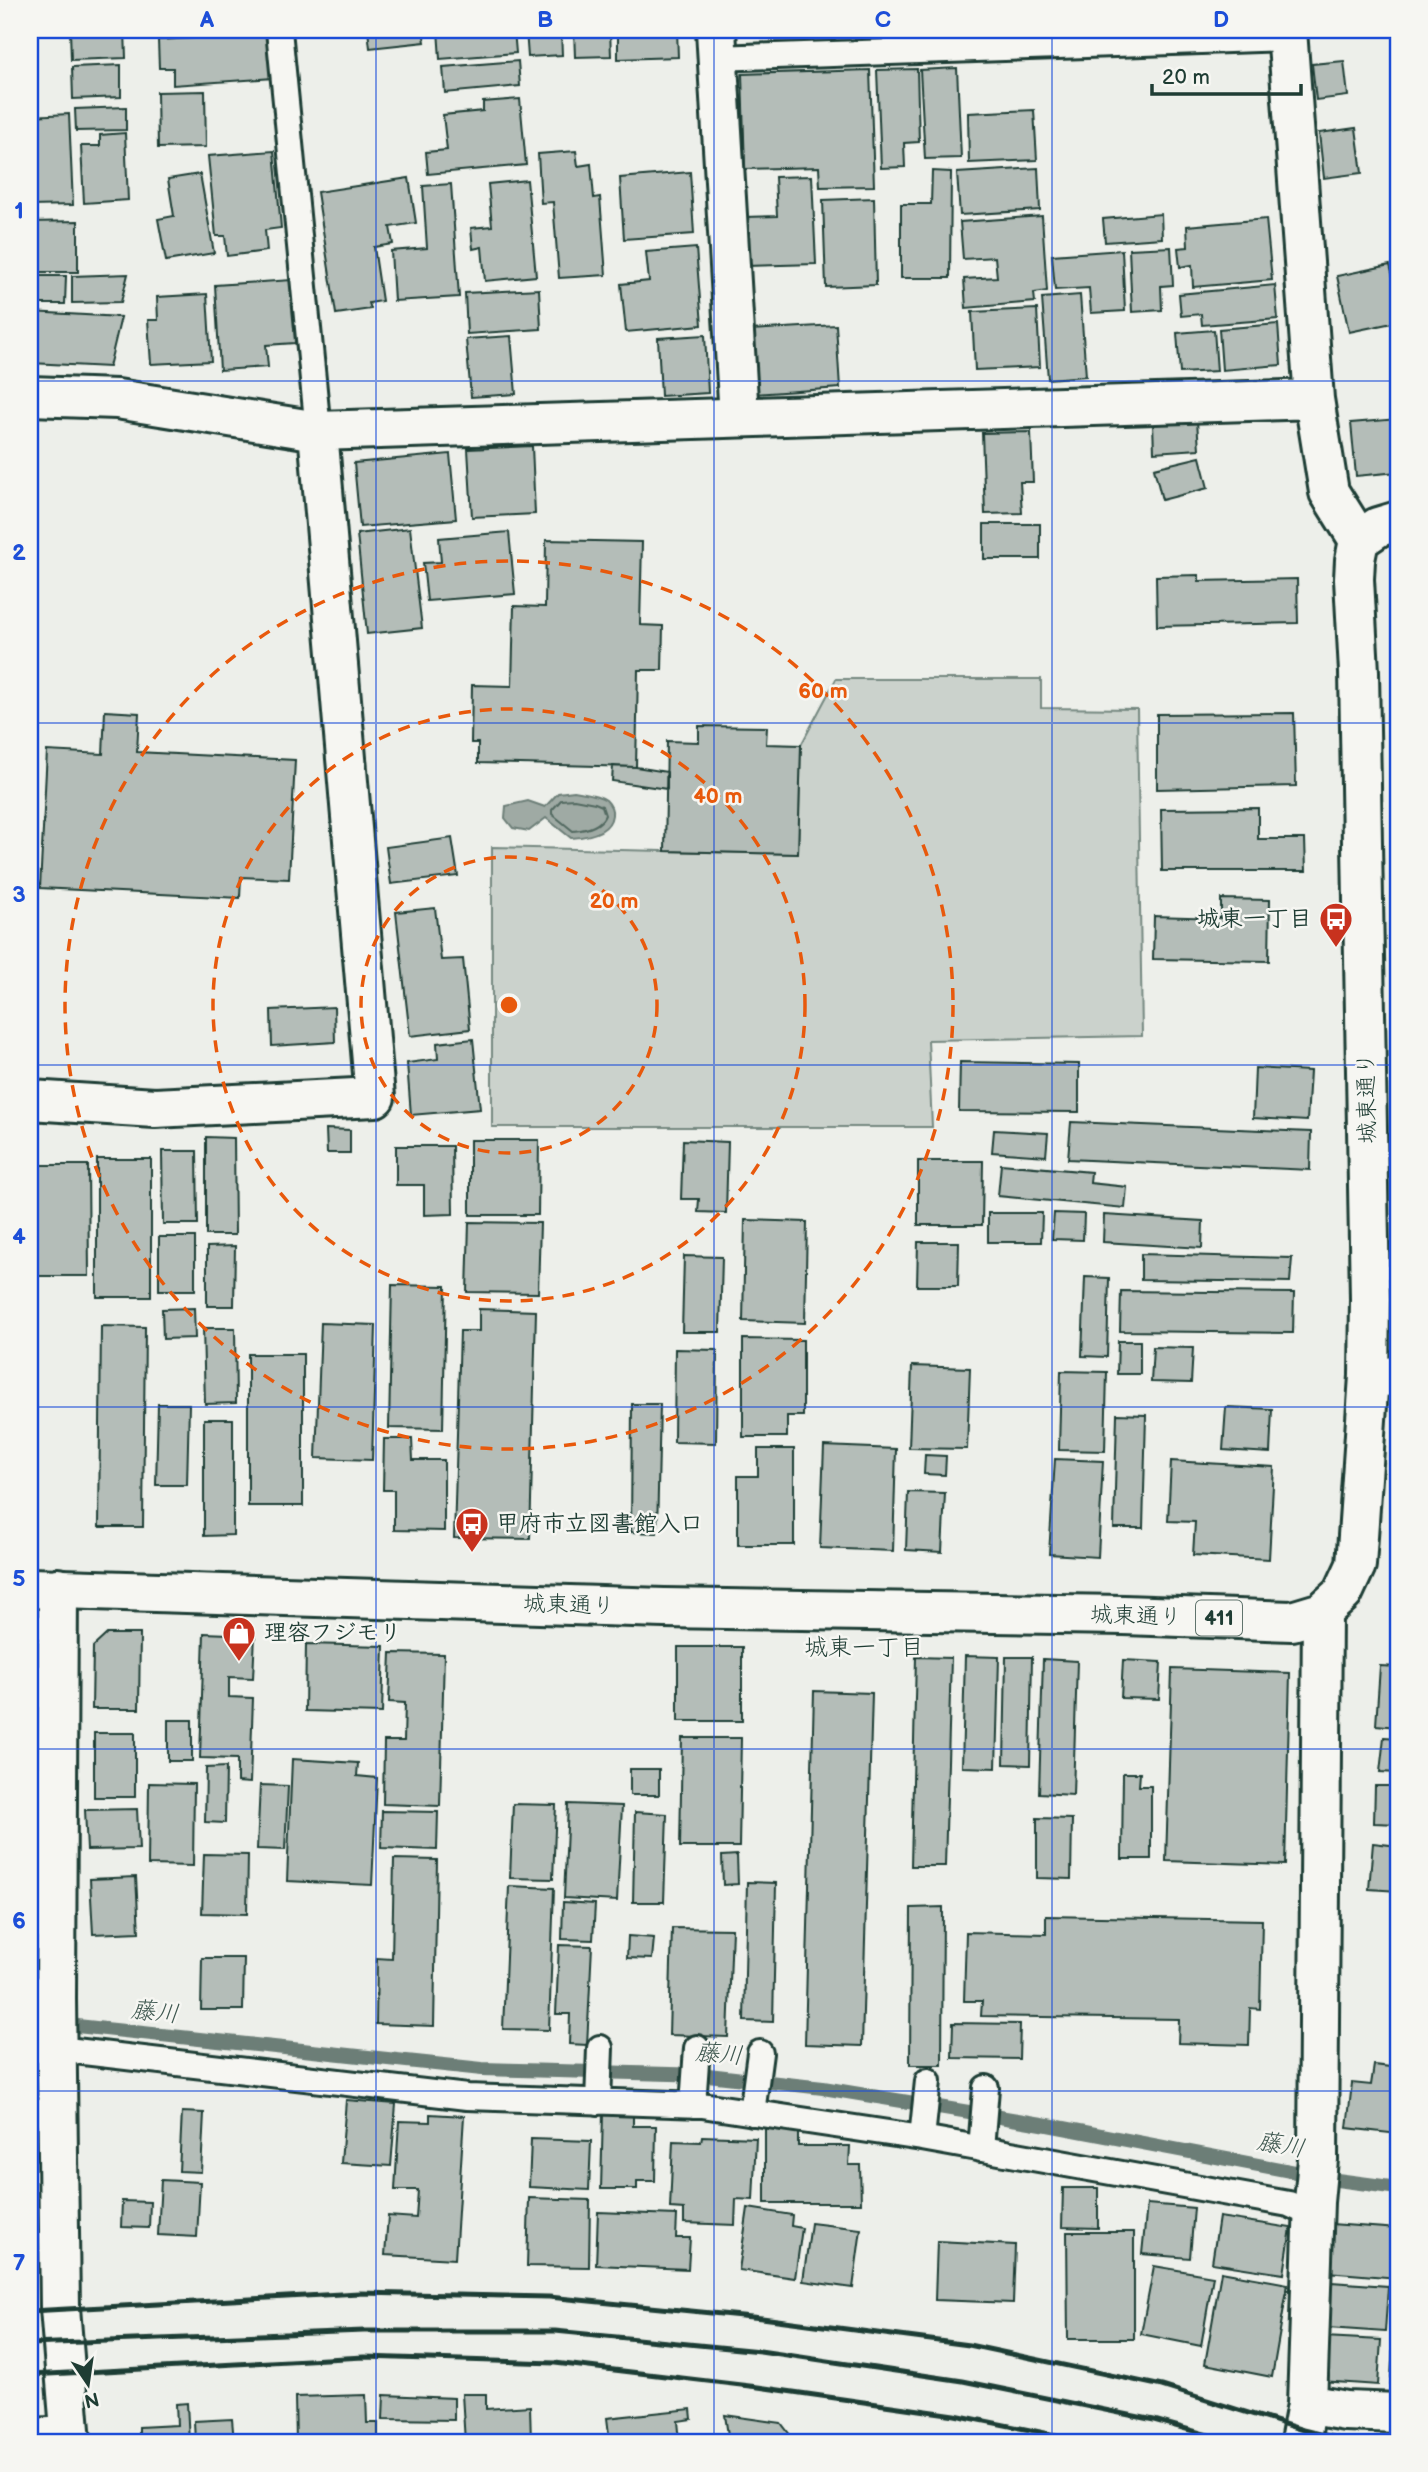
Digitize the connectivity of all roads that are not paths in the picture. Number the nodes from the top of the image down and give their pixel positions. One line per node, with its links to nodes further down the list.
1 (279, 30): 7 (lane)
2 (1288, 34): 3 (lane); 5 (main road)
3 (716, 44): 6 (main road)
4 (30, 396): 7 (main road)
5 (1314, 399): 6 (main road); 9 (main road)
6 (739, 417): 7 (main road)
7 (318, 431): 10 (main road)
8 (1398, 521): 9 (main road)
9 (1359, 540): 11 (main road, 城東通り)
10 (30, 1100)
11 (1384, 1377): 13 (main road, 城東通り)
12 (44, 1588): 13 (main road, 城東通り / 411); 16 (main road)
13 (1322, 1612): 25 (main road)
14 (600, 2048): 20 (lane)
15 (697, 2048): 21 (lane)
16 (44, 2050): 20 (lane); 29 (main road)
17 (760, 2053): 22 (lane)
18 (928, 2081): 23 (lane)
19 (986, 2088): 24 (lane)
20 (599, 2094): 21 (lane)
21 (693, 2099): 22 (lane)
22 (753, 2107): 23 (lane)
23 (922, 2136): 24 (lane)
24 (981, 2144): 25 (lane)
25 (1314, 2209): 26 (main road)
26 (1307, 2404): 27 (main road); 30 (main road)
27 (1398, 2413)
28 (30, 2431): 29 (lane)
29 (70, 2436)
30 (1300, 2442)

